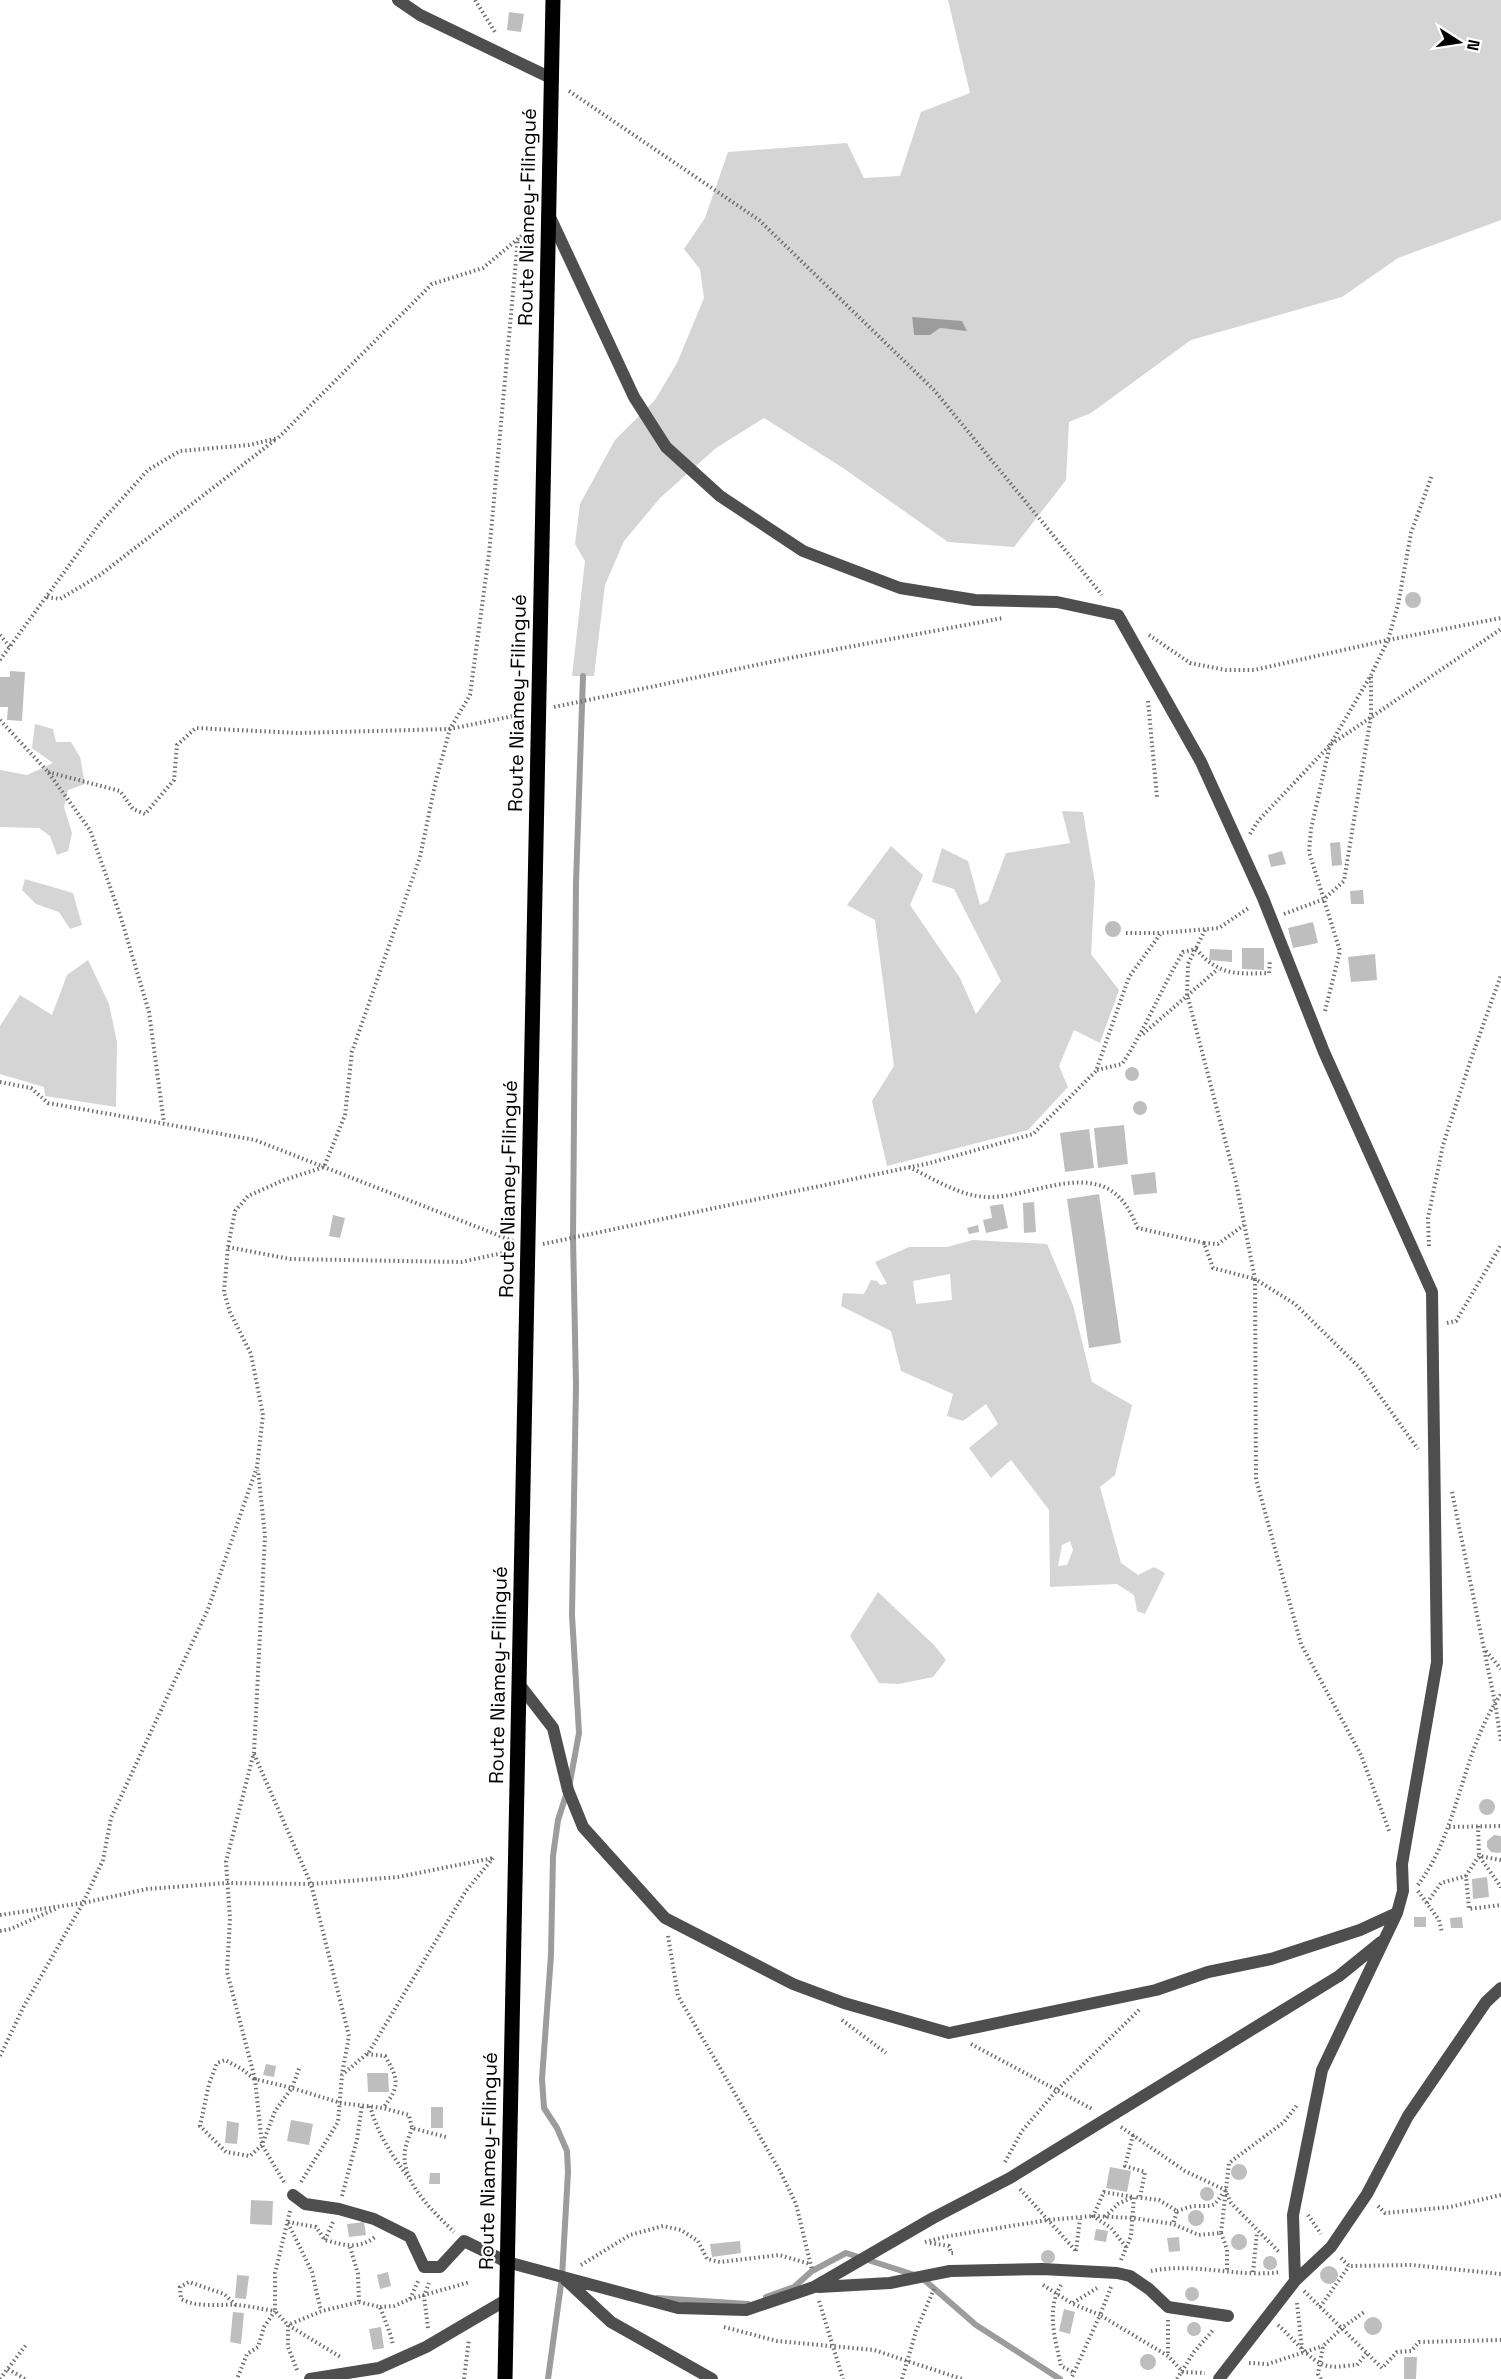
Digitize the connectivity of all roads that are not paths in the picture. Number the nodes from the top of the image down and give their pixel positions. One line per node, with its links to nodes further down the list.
1 (398, 0): 3 (street)
2 (553, 0): 3 (main road, Route Niamey-Filingué)
3 (551, 78): 4 (main road, Route Niamey-Filingué)
4 (548, 214): 5 (main road, Route Niamey-Filingué); 6 (street)
5 (519, 1684): 6 (street); 10 (main road, Route Niamey-Filingué)
6 (1397, 1913): 7 (street)
7 (1384, 1939): 11 (street); 13 (street)
8 (1501, 1988): 11 (street)
9 (293, 2195): 10 (street)
10 (507, 2262): 12 (street); 14 (main road, Route Niamey-Filingué)
11 (1292, 2276): 19 (street)
12 (562, 2277): 13 (street); 18 (street)
13 (814, 2287): 15 (street)
14 (506, 2300): 16 (street); 17 (main road, Route Niamey-Filingué)
15 (1228, 2316)
16 (310, 2379)
17 (505, 2379)
18 (712, 2379)
19 (1219, 2379)

